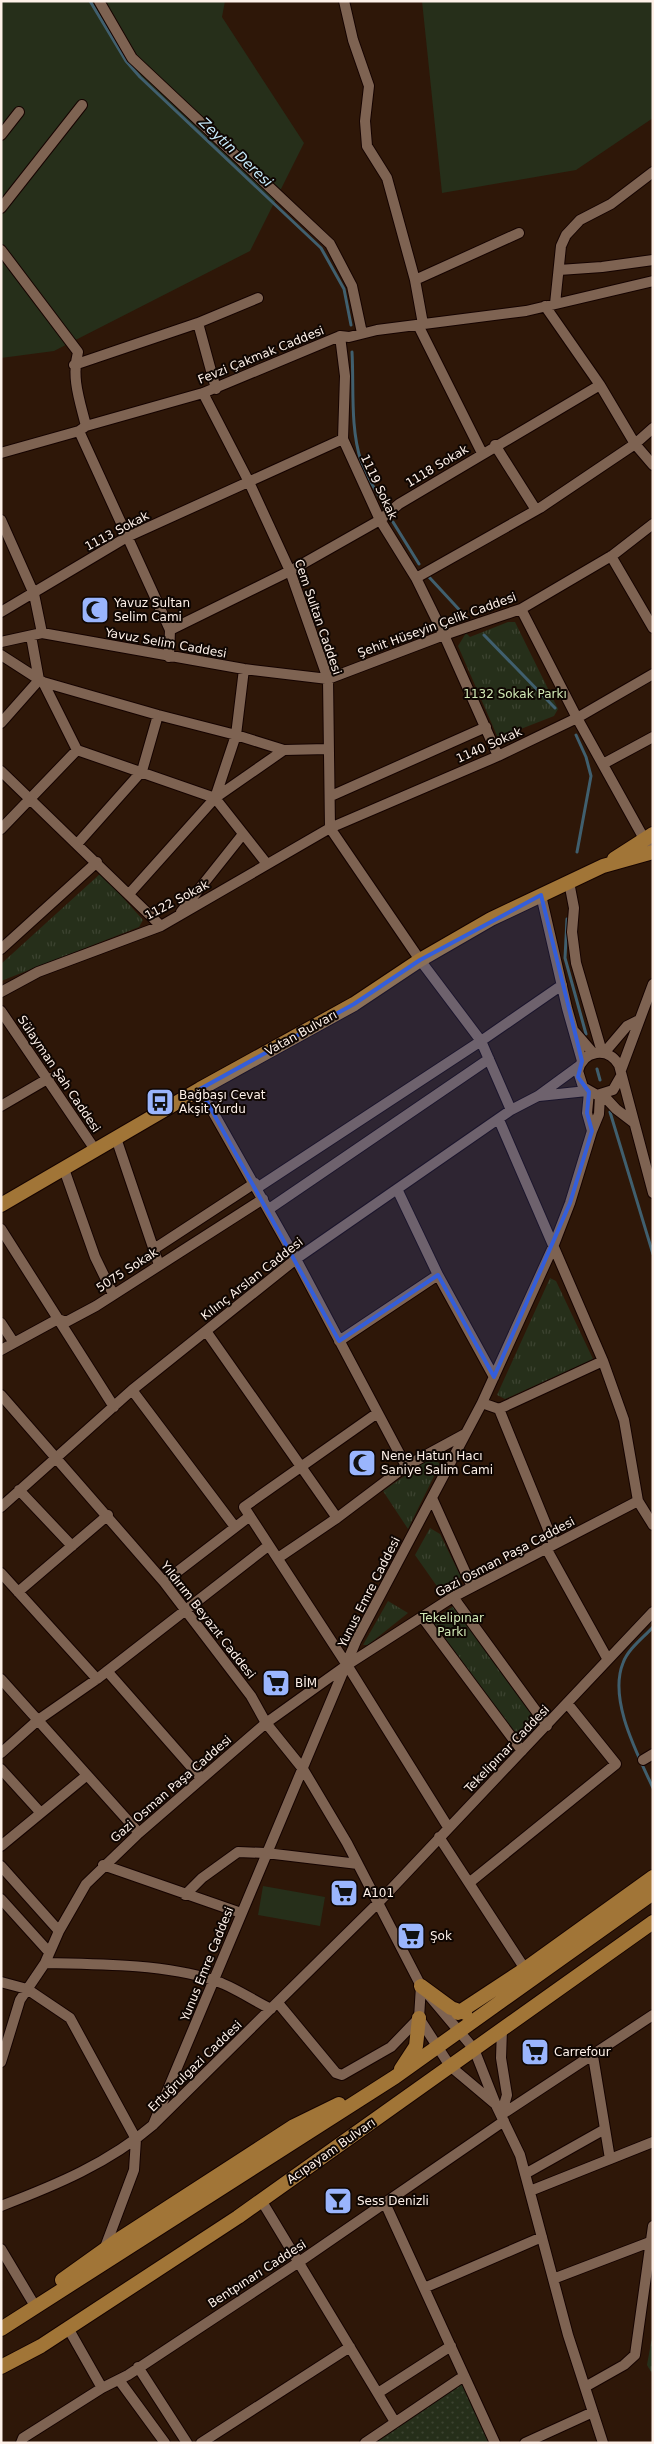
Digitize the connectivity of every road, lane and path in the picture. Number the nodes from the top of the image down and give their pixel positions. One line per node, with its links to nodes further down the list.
1 (99, 1): 18 (street)
2 (344, 1): 12 (street)
3 (82, 105): 7 (street)
4 (19, 112): 5 (street)
5 (1, 136)
6 (653, 172): 11 (street)
7 (1, 208)
8 (519, 233): 12 (street)
9 (1, 250): 20 (street)
10 (653, 260): 11 (street)
11 (559, 270): 15 (street)
12 (415, 280): 17 (street)
13 (653, 281): 15 (street, Fevzi Çakmak Caddesi)
14 (258, 298): 16 (street)
15 (550, 305): 17 (street, Fevzi Çakmak Caddesi); 21 (street)
16 (198, 323): 20 (street); 22 (street)
17 (421, 324): 18 (street, Fevzi Çakmak Caddesi); 30 (street)
18 (362, 333): 19 (street, Fevzi Çakmak Caddesi)
19 (340, 336): 22 (street, Fevzi Çakmak Caddesi); 26 (street, 1119 Sokak)
20 (74, 365): 24 (street)
21 (600, 385): 27 (street); 28 (street, 1118 Sokak)
22 (216, 389): 23 (street, Fevzi Çakmak Caddesi)
23 (203, 393): 24 (street, Fevzi Çakmak Caddesi); 32 (street, Cem Sultan Caddesi)
24 (83, 428): 29 (street, Fevzi Çakmak Caddesi); 37 (street)
25 (653, 428): 27 (street)
26 (343, 439): 32 (street, 1113 Sokak); 35 (street, 1119 Sokak)
27 (637, 443): 31 (street); 33 (street)
28 (495, 445): 30 (street, 1118 Sokak); 33 (street)
29 (1, 453)
30 (482, 453): 35 (street, 1118 Sokak)
31 (653, 465)
32 (250, 482): 37 (street, 1113 Sokak); 39 (street, Cem Sultan Caddesi)
33 (536, 510): 40 (street)
34 (1, 520): 41 (street)
35 (380, 520): 39 (street, 1118 Sokak); 40 (street, 1119 Sokak)
36 (653, 524): 38 (street, Şehit Hüseyin Çelik Caddesi)
37 (127, 537): 41 (street, 1113 Sokak); 45 (street)
38 (611, 556): 42 (street, Şehit Hüseyin Çelik Caddesi); 44 (street)
39 (290, 571): 45 (street, 1118 Sokak); 54 (street, Cem Sultan Caddesi)
40 (416, 578): 47 (street, 1119 Sokak)
41 (34, 594): 43 (street, 1113 Sokak); 46 (street)
42 (521, 609): 47 (street, Şehit Hüseyin Çelik Caddesi); 57 (street)
43 (1, 612)
44 (653, 628)
45 (170, 630): 51 (street)
46 (42, 633): 48 (street, Yavuz Selim Caddesi); 51 (street, Yavuz Selim Caddesi)
47 (444, 635): 54 (street, Şehit Hüseyin Çelik Caddesi); 59 (street, 1119 Sokak)
48 (30, 636): 49 (street, Yavuz Selim Caddesi); 55 (street)
49 (1, 642)
50 (1, 655): 55 (street)
51 (168, 657): 52 (street, Yavuz Selim Caddesi)
52 (244, 669): 54 (street, Yavuz Selim Caddesi); 60 (street)
53 (653, 674): 57 (street, 1140 Sokak)
54 (328, 679): 62 (street, Cem Sultan Caddesi)
55 (41, 681): 56 (street); 58 (street); 63 (street)
56 (158, 715): 60 (street); 68 (street)
57 (577, 718): 65 (street, 1140 Sokak); 66 (street)
58 (1, 723)
59 (486, 727): 65 (street, 1119 Sokak); 69 (street)
60 (236, 735): 64 (street); 71 (street)
61 (653, 737): 66 (street)
62 (328, 748): 64 (street); 69 (street, Cem Sultan Caddesi)
63 (77, 750): 68 (street); 70 (street)
64 (284, 750): 71 (street)
65 (498, 756): 72 (street, 1140 Sokak)
66 (603, 764): 75 (street)
67 (1, 771): 70 (street)
68 (142, 771): 71 (street); 76 (street)
69 (331, 796): 72 (street, Cem Sultan Caddesi)
70 (30, 798): 73 (street); 76 (street)
71 (215, 798): 74 (street); 82 (street)
72 (330, 828): 79 (street, 1122 Sokak); 87 (street)
73 (1, 829)
74 (244, 834): 79 (street); 84 (street)
75 (648, 836): 77 (street); 80 (main road, Vatan Bulvarı)
76 (78, 843): 78 (street)
77 (652, 852): 80 (main road, Vatan Bulvarı)
78 (97, 862): 82 (street); 86 (street)
79 (268, 864): 84 (street, 1122 Sokak)
80 (603, 866): 81 (main road, Vatan Bulvarı)
81 (569, 882): 83 (main road, Vatan Bulvarı); 96 (street)
82 (129, 894): 85 (street)
83 (541, 895): 87 (main road, Vatan Bulvarı); 88 (street)
84 (177, 916): 85 (street, 1122 Sokak)
85 (161, 926): 90 (street, 1122 Sokak)
86 (1, 949)
87 (420, 960): 95 (street); 101 (main road, Vatan Bulvarı)
88 (562, 984): 94 (street); 95 (street)
89 (652, 989): 93 (street)
90 (1, 992)
91 (653, 1010): 93 (street)
92 (1, 1011): 100 (street, Sülayman Şah Caddesi)
93 (640, 1017): 96 (street); 99 (street)
94 (575, 1032): 96 (street); 98 (street)
95 (481, 1041): 97 (street); 113 (street)
96 (600, 1052): 98 (street); 99 (street)
97 (489, 1059): 106 (street); 118 (street)
98 (581, 1063): 102 (street); 104 (street, Kılınç Arslan Caddesi)
99 (621, 1073): 103 (street); 108 (street)
100 (49, 1078): 105 (street); 111 (street, Sülayman Şah Caddesi)
101 (200, 1089): 110 (main road, Vatan Bulvarı); 113 (street)
102 (588, 1092): 103 (street); 104 (street, Kılınç Arslan Caddesi); 109 (street, Yunus Emre Caddesi)
103 (601, 1095): 108 (street); 109 (street, Yunus Emre Caddesi)
104 (538, 1096): 106 (street, Kılınç Arslan Caddesi)
105 (1, 1106)
106 (511, 1110): 107 (street, Kılınç Arslan Caddesi)
107 (498, 1120): 114 (street, Kılınç Arslan Caddesi); 120 (street)
108 (633, 1122): 115 (street)
109 (592, 1131): 120 (street, Yunus Emre Caddesi)
110 (116, 1138): 111 (main road, Vatan Bulvarı); 121 (street)
111 (96, 1151): 112 (main road, Vatan Bulvarı)
112 (64, 1169): 117 (main road, Vatan Bulvarı); 125 (street)
113 (256, 1185): 116 (street); 121 (street)
114 (397, 1190): 122 (street, Kılınç Arslan Caddesi); 124 (street)
115 (653, 1192)
116 (263, 1198): 118 (street); 123 (street, 5075 Sokak)
117 (1, 1205)
118 (269, 1208): 122 (street)
119 (1, 1230): 126 (street)
120 (553, 1247): 132 (street); 133 (street, Yunus Emre Caddesi)
121 (154, 1249): 123 (street)
122 (296, 1259): 128 (street, Kılınç Arslan Caddesi); 129 (street)
123 (159, 1265): 125 (street, 5075 Sokak)
124 (438, 1275): 129 (street); 133 (street)
125 (113, 1294): 126 (street, 5075 Sokak)
126 (58, 1319): 130 (street, 5075 Sokak); 137 (street)
127 (1, 1323): 130 (street)
128 (206, 1331): 134 (street, Kılınç Arslan Caddesi); 142 (street)
129 (339, 1341): 139 (street)
130 (14, 1343): 131 (street, 5075 Sokak)
131 (1, 1350)
132 (603, 1361): 138 (street); 146 (street)
133 (494, 1377): 136 (street, Yunus Emre Caddesi)
134 (132, 1390): 137 (street, Kılınç Arslan Caddesi); 152 (street)
135 (1, 1396): 141 (street, Yıldırım Beyazıt Caddesi)
136 (482, 1403): 138 (street); 140 (street, Yunus Emre Caddesi)
137 (114, 1407): 141 (street, Kılınç Arslan Caddesi)
138 (499, 1409): 155 (street)
139 (376, 1414): 142 (street); 143 (street)
140 (464, 1434): 143 (street); 145 (street, Yunus Emre Caddesi)
141 (56, 1457): 144 (street, Kılınç Arslan Caddesi); 148 (street, Yıldırım Beyazıt Caddesi)
142 (302, 1466): 149 (street); 150 (street)
143 (406, 1466): 150 (street)
144 (19, 1490): 147 (street, Kılınç Arslan Caddesi); 153 (street)
145 (432, 1498): 159 (street); 166 (street, Yunus Emre Caddesi)
146 (638, 1501): 151 (street); 155 (street, Gazi Osman Paşa Caddesi)
147 (1, 1507)
148 (108, 1515): 153 (street); 158 (street, Yıldırım Beyazıt Caddesi)
149 (250, 1516): 152 (street); 154 (street)
150 (338, 1518): 156 (street)
151 (653, 1525)
152 (235, 1527): 158 (street)
153 (72, 1546): 160 (street)
154 (268, 1546): 156 (street); 162 (street)
155 (550, 1546): 159 (street, Gazi Osman Paşa Caddesi); 165 (street)
156 (278, 1558): 166 (street)
157 (1, 1573): 160 (street)
158 (164, 1582): 162 (street, Yıldırım Beyazıt Caddesi)
159 (472, 1587): 161 (street, Gazi Osman Paşa Caddesi)
160 (18, 1592): 169 (street)
161 (453, 1597): 164 (street, Gazi Osman Paşa Caddesi); 173 (street)
162 (187, 1610): 167 (street); 172 (street, Yıldırım Beyazıt Caddesi)
163 (653, 1612): 165 (street, Tekelipınar Caddesi)
164 (422, 1617): 166 (street, Gazi Osman Paşa Caddesi); 174 (street)
165 (607, 1658): 170 (street, Tekelipınar Caddesi)
166 (347, 1665): 172 (street, Gazi Osman Paşa Caddesi); 179 (street, Yunus Emre Caddesi); 183 (street)
167 (107, 1671): 169 (street); 181 (street)
168 (1, 1679): 171 (street)
169 (97, 1679): 171 (street)
170 (568, 1703): 173 (street, Tekelipınar Caddesi); 192 (street)
171 (38, 1720): 175 (street); 180 (street)
172 (266, 1723): 179 (street, Yıldırım Beyazıt Caddesi); 181 (street, Gazi Osman Paşa Caddesi)
173 (547, 1726): 174 (street, Tekelipınar Caddesi)
174 (522, 1751): 183 (street, Tekelipınar Caddesi)
175 (1, 1753)
176 (653, 1754): 177 (street)
177 (643, 1760)
178 (1, 1769): 182 (street)
179 (303, 1769): 187 (street, Yunus Emre Caddesi); 188 (street, Yıldırım Beyazıt Caddesi)
180 (86, 1776): 182 (street); 184 (street)
181 (201, 1778): 184 (street, Gazi Osman Paşa Caddesi)
182 (40, 1812): 186 (street)
183 (448, 1827): 185 (street, Tekelipınar Caddesi)
184 (138, 1833): 189 (street, Gazi Osman Paşa Caddesi)
185 (439, 1837): 192 (street); 196 (street, Tekelipınar Caddesi)
186 (1, 1846)
187 (266, 1853): 188 (street); 194 (street); 197 (street, Yunus Emre Caddesi)
188 (358, 1864): 196 (street, Yıldırım Beyazıt Caddesi)
189 (103, 1865): 194 (street); 199 (street, Gazi Osman Paşa Caddesi)
190 (1, 1866): 199 (street)
191 (653, 1877): 202 (main road)
192 (469, 1883): 202 (street)
193 (653, 1893): 209 (main road, Acıpayam Bulvarı)
194 (185, 1894): 197 (street)
195 (1, 1899): 200 (street)
196 (378, 1903): 205 (street, Yıldırım Beyazıt Caddesi); 207 (street, Ertuğrulgazi Caddesi)
197 (241, 1913): 203 (street, Yunus Emre Caddesi)
198 (653, 1922): 212 (main road, Acıpayam Bulvarı)
199 (59, 1931): 200 (street, Gazi Osman Paşa Caddesi)
200 (48, 1951): 201 (street, Gazi Osman Paşa Caddesi)
201 (45, 1963): 203 (street); 206 (street, Gazi Osman Paşa Caddesi)
202 (525, 1969): 208 (main road)
203 (215, 1980): 207 (street); 222 (street, Yunus Emre Caddesi)
204 (1, 1982): 206 (street)
205 (421, 1986): 208 (main road); 211 (street); 213 (street, Yıldırım Beyazıt Caddesi)
206 (27, 1988): 217 (street, Gazi Osman Paşa Caddesi); 224 (street)
207 (274, 2006): 211 (street); 222 (street, Ertuğrulgazi Caddesi)
208 (458, 2013): 209 (main road)
209 (484, 2015): 213 (main road, Acıpayam Bulvarı)
210 (653, 2015): 216 (street, Bentpınarı Caddesi)
211 (420, 2018): 214 (street); 219 (main road)
212 (502, 2029): 215 (main road, Acıpayam Bulvarı); 221 (street)
213 (460, 2032): 214 (main road, Acıpayam Bulvarı); 215 (street, Yıldırım Beyazıt Caddesi)
214 (438, 2047): 218 (street); 219 (main road, Acıpayam Bulvarı)
215 (474, 2049): 218 (main road, Acıpayam Bulvarı); 220 (street, Yıldırım Beyazıt Caddesi)
216 (593, 2056): 221 (street, Bentpınarı Caddesi); 223 (street)
217 (1, 2062)
218 (450, 2066): 220 (street); 229 (main road, Acıpayam Bulvarı)
219 (395, 2077): 236 (main road); 243 (main road, Acıpayam Bulvarı)
220 (496, 2105): 221 (street, Yıldırım Beyazıt Caddesi)
221 (503, 2118): 227 (street, Yıldırım Beyazıt Caddesi); 230 (street, Bentpınarı Caddesi)
222 (153, 2125): 224 (street, Ertuğrulgazi Caddesi)
223 (605, 2129): 226 (street); 227 (street)
224 (136, 2139): 231 (street, Ertuğrulgazi Caddesi); 236 (street)
225 (653, 2142): 226 (street)
226 (610, 2159): 228 (street)
227 (525, 2174): 228 (street, Yıldırım Beyazıt Caddesi)
228 (530, 2191): 233 (street, Yıldırım Beyazıt Caddesi)
229 (261, 2200): 237 (street); 242 (main road, Acıpayam Bulvarı)
230 (385, 2203): 237 (street, Bentpınarı Caddesi); 239 (street)
231 (1, 2206)
232 (653, 2226): 234 (street)
233 (542, 2237): 238 (street, Yıldırım Beyazıt Caddesi); 239 (street)
234 (650, 2242): 238 (street); 250 (street)
235 (1, 2249): 240 (street)
236 (104, 2250): 240 (main road)
237 (299, 2262): 244 (street); 246 (street, Bentpınarı Caddesi)
238 (553, 2279): 250 (street, Yıldırım Beyazıt Caddesi)
239 (424, 2288): 245 (street)
240 (32, 2301): 241 (main road)
241 (1, 2320)
242 (68, 2328): 247 (main road, Acıpayam Bulvarı); 251 (street)
243 (1, 2329)
244 (350, 2346): 252 (street); 258 (street)
245 (451, 2346): 248 (street); 252 (street)
246 (138, 2367): 249 (street, Bentpınarı Caddesi); 257 (street)
247 (1, 2368)
248 (464, 2376): 254 (street); 260 (street)
249 (119, 2380): 251 (street, Bentpınarı Caddesi); 256 (street)
250 (585, 2387): 253 (street, Yıldırım Beyazıt Caddesi)
251 (102, 2388): 255 (street, Bentpınarı Caddesi)
252 (378, 2394): 254 (street)
253 (593, 2412): 261 (street); 262 (street, Yıldırım Beyazıt Caddesi)
254 (396, 2422): 259 (street)
255 (21, 2443)
256 (165, 2443)
257 (187, 2443)
258 (201, 2443)
259 (365, 2443)
260 (495, 2443)
261 (526, 2443)
262 (604, 2443)

